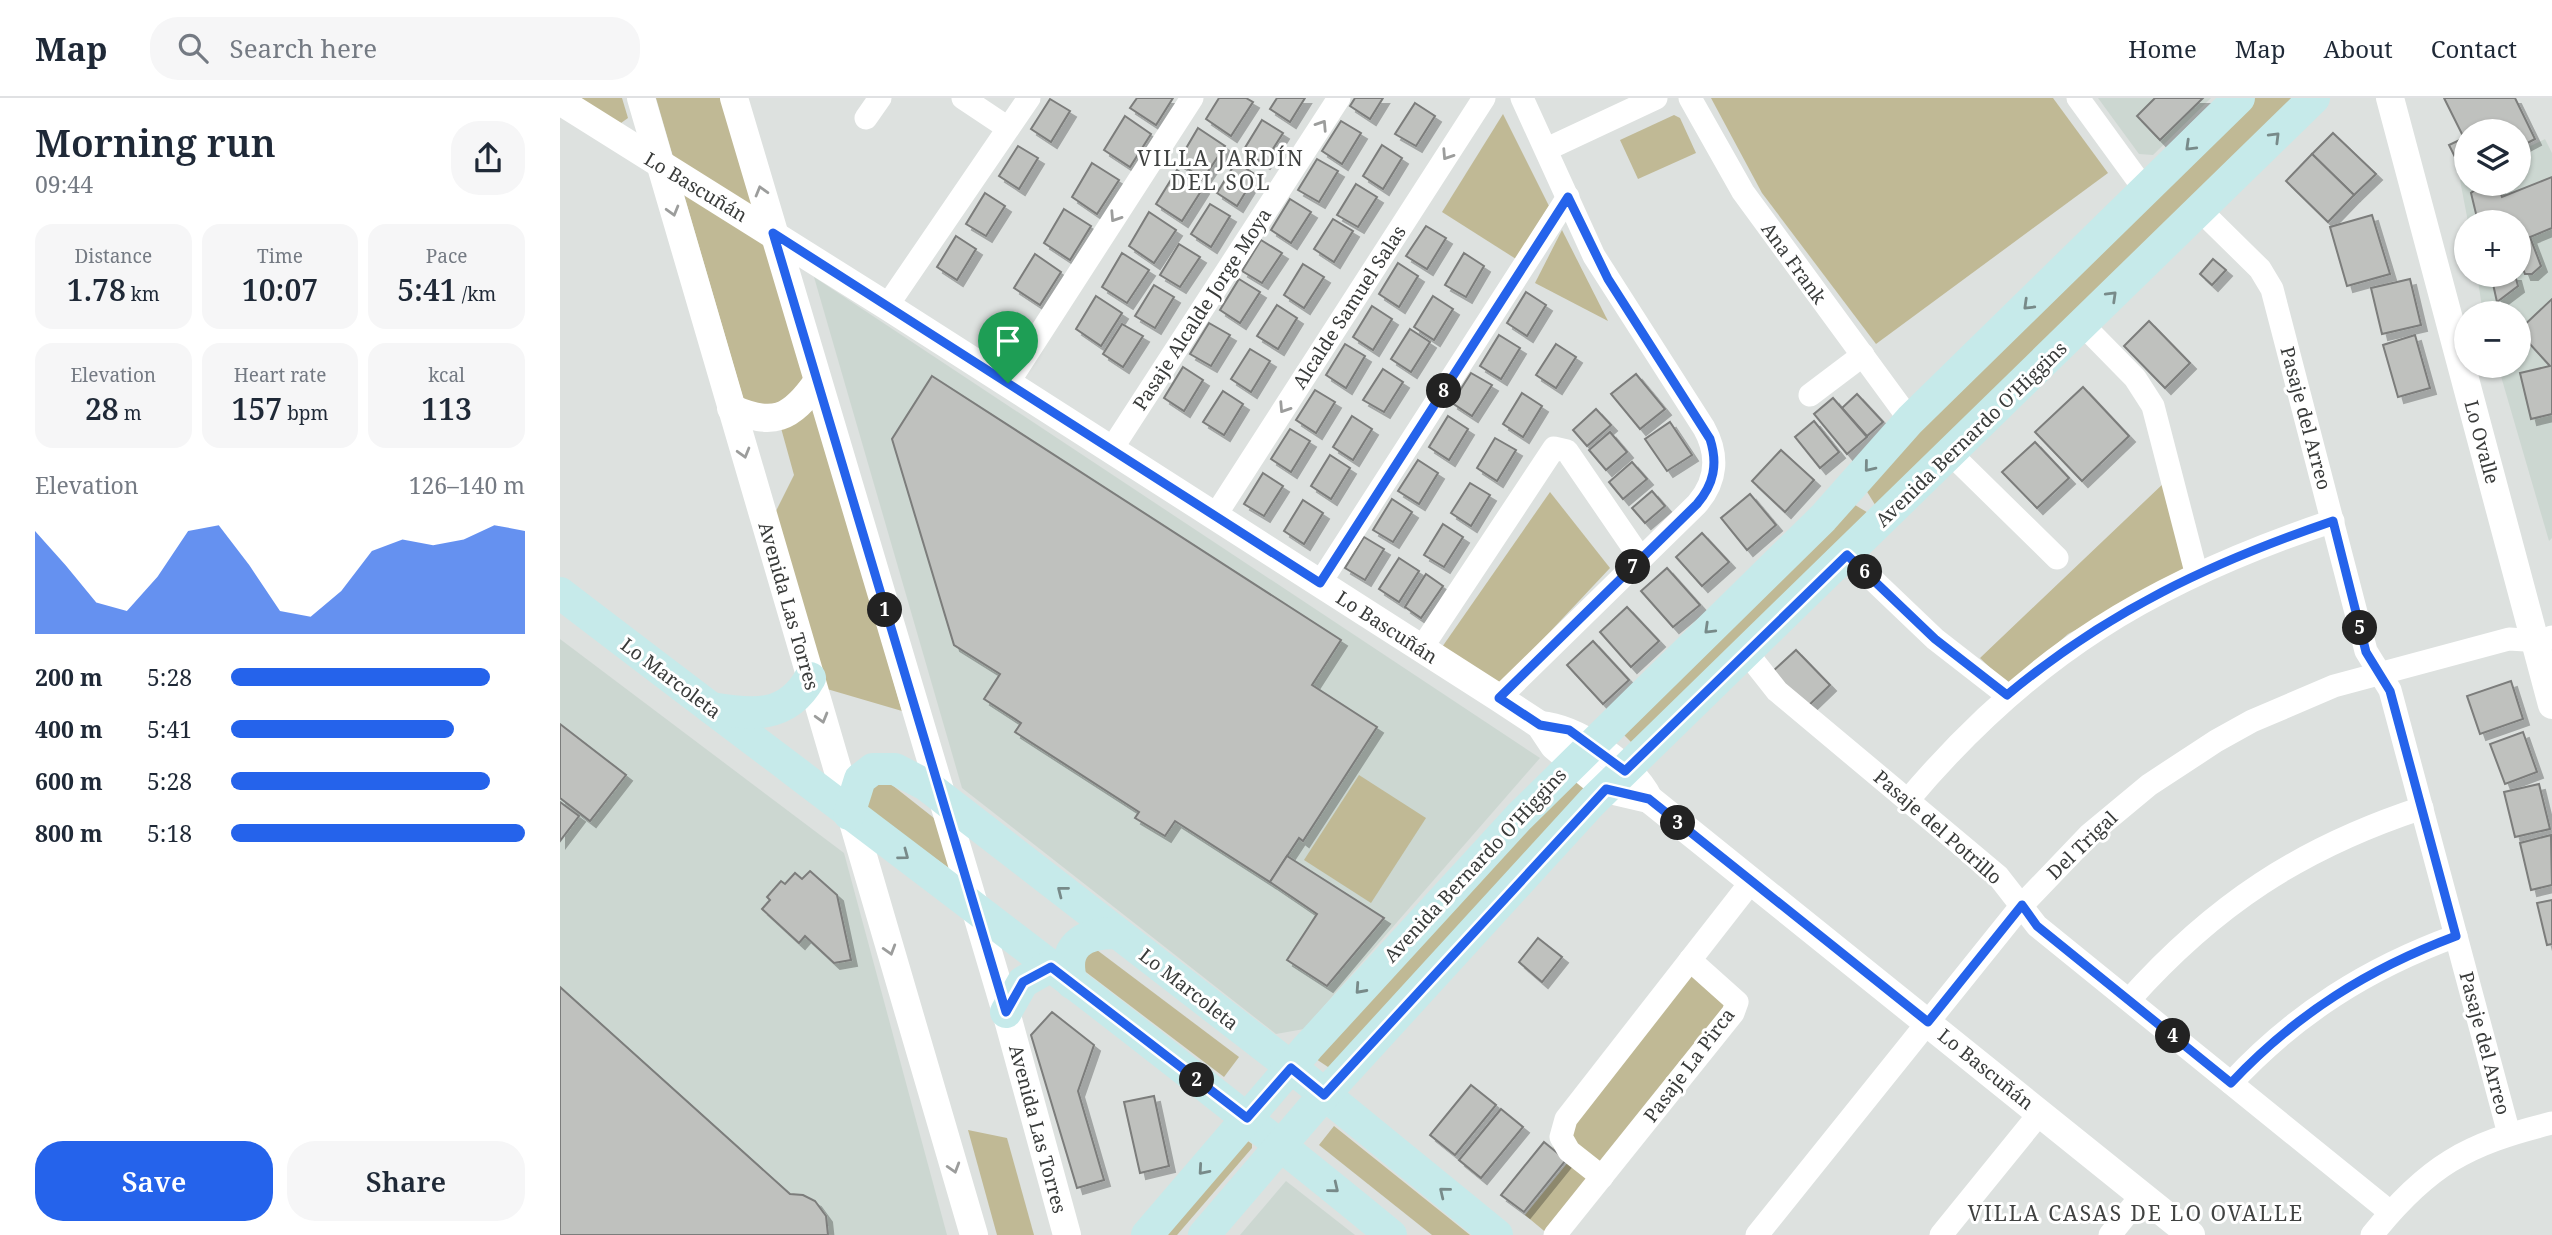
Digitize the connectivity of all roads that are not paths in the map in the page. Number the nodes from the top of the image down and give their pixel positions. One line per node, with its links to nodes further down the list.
1 (640, 98): 20 (street, Avenida Las Torres)
2 (734, 98): 24 (street, Avenida Las Torres, one-way to 2)
3 (880, 98): 17 (street)
4 (963, 98): 18 (street)
5 (1029, 98): 18 (street)
6 (1192, 98): 29 (street, one-way to 29)
7 (1339, 98): 33 (street, Pasaje Alcalde Jorge Moya, one-way to 7)
8 (1484, 98): 35 (street, Alcalde Samuel Salas, one-way to 35)
9 (1522, 98): 19 (street)
10 (1656, 98): 19 (street)
11 (1690, 98): 27 (street, Ana Frank)
12 (2078, 98): 21 (street)
13 (2239, 98): 21 (main road, Avenida Bernardo O'Higgins, one-way to 21)
14 (2314, 98): 23 (main road, Avenida Bernardo O'Higgins, one-way to 14)
15 (2390, 98): 43 (street, Lo Ovalle)
16 (560, 101): 20 (street, Lo Bascuñán)
17 (866, 118)
18 (1008, 128): 25 (street)
19 (1547, 149): 22 (street)
20 (660, 166): 24 (street, Lo Bascuñán); 31 (street, Avenida Las Torres, one-way to 31)
21 (2146, 190): 32 (main road, Avenida Bernardo O'Higgins, one-way to 32)
22 (1568, 197): 39 (street); 41 (street)
23 (2200, 210): 26 (main road, Avenida Bernardo O'Higgins, one-way to 23); 36 (street, Pasaje del Arreo)
24 (773, 233): 25 (street, Lo Bascuñán); 28 (street, Avenida Las Torres)
25 (887, 306): 29 (street, Lo Bascuñán)
26 (2083, 325): 34 (main road, Avenida Bernardo O'Higgins); 40 (street)
27 (1863, 355): 30 (street); 32 (street, Ana Frank)
28 (817, 382): 31 (street); 57 (street, Avenida Las Torres)
29 (1008, 383): 33 (street, Lo Bascuñán)
30 (1810, 395)
31 (731, 408): 47 (street, Avenida Las Torres, one-way to 47)
32 (1910, 420): 52 (main road, Avenida Bernardo O'Higgins, one-way to 52)
33 (1111, 450): 35 (street, Lo Bascuñán)
34 (1951, 454): 37 (main road, Avenida Bernardo O'Higgins); 38 (street)
35 (1215, 516): 41 (street, Lo Bascuñán)
36 (2333, 521): 40 (street); 46 (street, Pasaje del Arreo)
37 (1847, 555): 45 (main road, Avenida Bernardo O'Higgins); 48 (street)
38 (2057, 558)
39 (1641, 559): 44 (street); 49 (street)
40 (2196, 572): 48 (street)
41 (1320, 583): 44 (street, Lo Bascuñán)
42 (560, 593): 51 (main road, Lo Marcoleta)
43 (2543, 639): 46 (street, Del Trigal); 50 (street, Lo Ovalle)
44 (1421, 649): 49 (street, Lo Bascuñán)
45 (1747, 653): 56 (main road, Avenida Bernardo O'Higgins); 58 (street, Pasaje del Potrillo)
46 (2379, 672): 59 (street, Pasaje del Arreo); 62 (street, Del Trigal)
47 (810, 678): 51 (main road); 55 (street, Avenida Las Torres, one-way to 55)
48 (2007, 695): 58 (street)
49 (1499, 698): 52 (street, Lo Bascuñán)
50 (2552, 705)
51 (710, 708): 53 (main road, Lo Marcoleta)
52 (1582, 752): 56 (street, Lo Bascuñán); 71 (main road, Avenida Bernardo O'Higgins, one-way to 71)
53 (781, 762): 55 (main road, Lo Marcoleta); 60 (main road, Lo Marcoleta)
54 (869, 770): 55 (main road, Lo Marcoleta); 57 (main road, Lo Marcoleta); 60 (main road)
55 (838, 774): 60 (street, Avenida Las Torres)
56 (1615, 780): 61 (street, Lo Bascuñán); 73 (main road, Avenida Bernardo O'Higgins)
57 (941, 796): 63 (street, Avenida Las Torres); 64 (main road, Lo Marcoleta, one-way to 57)
58 (1908, 800): 62 (street, Pasaje del Potrillo)
59 (2422, 808): 65 (street, Pasaje del Arreo); 68 (street)
60 (849, 814): 63 (main road, Lo Marcoleta, one-way to 63); 82 (street, Avenida Las Torres, one-way to 82)
61 (1751, 882): 66 (street); 70 (street, Lo Bascuñán)
62 (2022, 905): 68 (street, Pasaje del Potrillo); 70 (street, Del Trigal)
63 (976, 908): 67 (main road, Lo Marcoleta); 69 (street, Avenida Las Torres)
64 (1115, 933): 67 (main road); 71 (main road, Lo Marcoleta)
65 (2456, 936): 72 (street); 77 (street, Pasaje del Arreo)
66 (1690, 960): 79 (street); 79 (street, Pasaje La Pirca)
67 (1061, 975): 69 (main road); 75 (main road, Lo Marcoleta)
68 (2129, 1000): 72 (street, Pasaje del Potrillo)
69 (1006, 1012): 83 (street, Avenida Las Torres)
70 (1928, 1022): 74 (street, Lo Bascuñán); 89 (street, Del Trigal)
71 (1291, 1068): 73 (main road, Lo Marcoleta); 75 (main road, Avenida Bernardo O'Higgins)
72 (2231, 1083): 81 (street, Pasaje del Potrillo)
73 (1324, 1095): 78 (main road, Avenida Bernardo O'Higgins); 87 (main road, Lo Marcoleta, one-way to 73)
74 (2039, 1113): 80 (street, Lo Bascuñán); 90 (street)
75 (1247, 1118): 78 (main road, Lo Marcoleta); 84 (main road, Avenida Bernardo O'Higgins, one-way to 84)
76 (2552, 1123): 77 (street)
77 (2509, 1134): 81 (street)
78 (1281, 1146): 85 (main road, Avenida Bernardo O'Higgins); 86 (main road, Lo Marcoleta, one-way to 86)
79 (1602, 1177): 88 (street, Pasaje La Pirca)
80 (2142, 1195): 91 (street); 92 (street, Lo Bascuñán)
81 (2390, 1212): 93 (street)
82 (974, 1235)
83 (1067, 1235)
84 (1147, 1235)
85 (1204, 1235)
86 (1391, 1235)
87 (1497, 1235)
88 (1555, 1235)
89 (1757, 1235)
90 (1941, 1235)
91 (2109, 1235)
92 (2191, 1235)
93 (2372, 1235)

